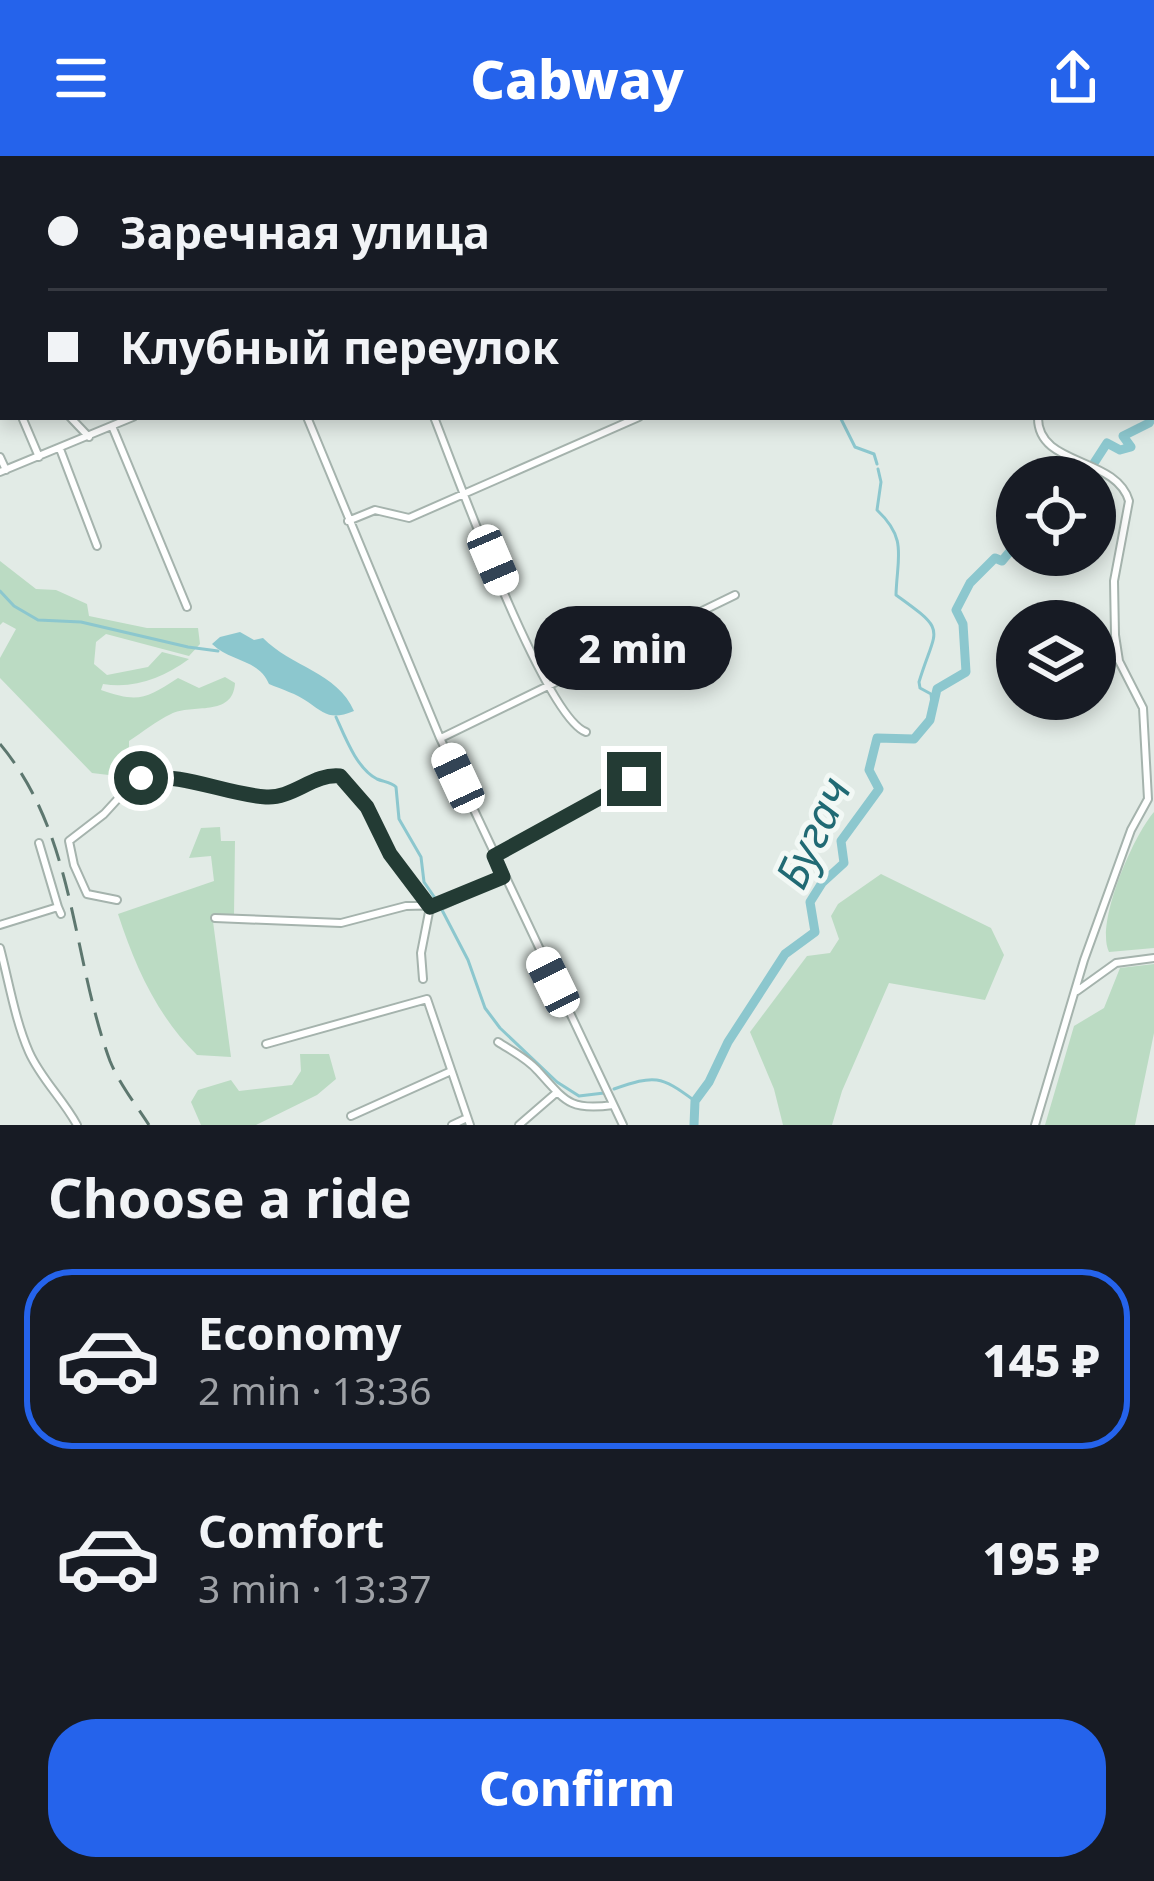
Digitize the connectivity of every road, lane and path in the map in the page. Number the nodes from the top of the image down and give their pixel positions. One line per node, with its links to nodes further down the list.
1 (23, 420): 12 (street)
2 (73, 420): 9 (street)
3 (121, 420): 8 (street)
4 (308, 420): 15 (street)
5 (435, 420): 14 (street)
6 (632, 420): 14 (street)
7 (1038, 420): 33 (street)
8 (112, 426): 9 (street); 18 (street)
9 (89, 437): 10 (street)
10 (60, 449): 12 (street); 16 (street)
11 (0, 457): 13 (street)
12 (39, 457): 13 (street)
13 (3, 471)
14 (464, 492): 15 (street); 19 (street)
15 (348, 521): 21 (street)
16 (97, 546)
17 (735, 595): 19 (street)
18 (187, 607)
19 (549, 688): 20 (street); 21 (street)
20 (586, 732)
21 (440, 738): 24 (street)
22 (634, 779): 24 (street)
23 (39, 843): 29 (street)
24 (494, 856): 25 (street)
25 (503, 877): 27 (street); 38 (street)
26 (117, 900): 27 (street)
27 (430, 907): 28 (street); 32 (street)
28 (214, 918)
29 (0, 925)
30 (0, 948): 41 (street)
31 (1154, 958): 33 (street)
32 (423, 979)
33 (1074, 993): 45 (street)
34 (498, 1042): 37 (street)
35 (266, 1044): 36 (street)
36 (449, 1072): 39 (street); 40 (street)
37 (556, 1094): 38 (street); 43 (street)
38 (615, 1105): 44 (street)
39 (351, 1115)
40 (468, 1122): 42 (street)
41 (77, 1125)
42 (452, 1125)
43 (518, 1125)
44 (623, 1125)
45 (1035, 1125)

